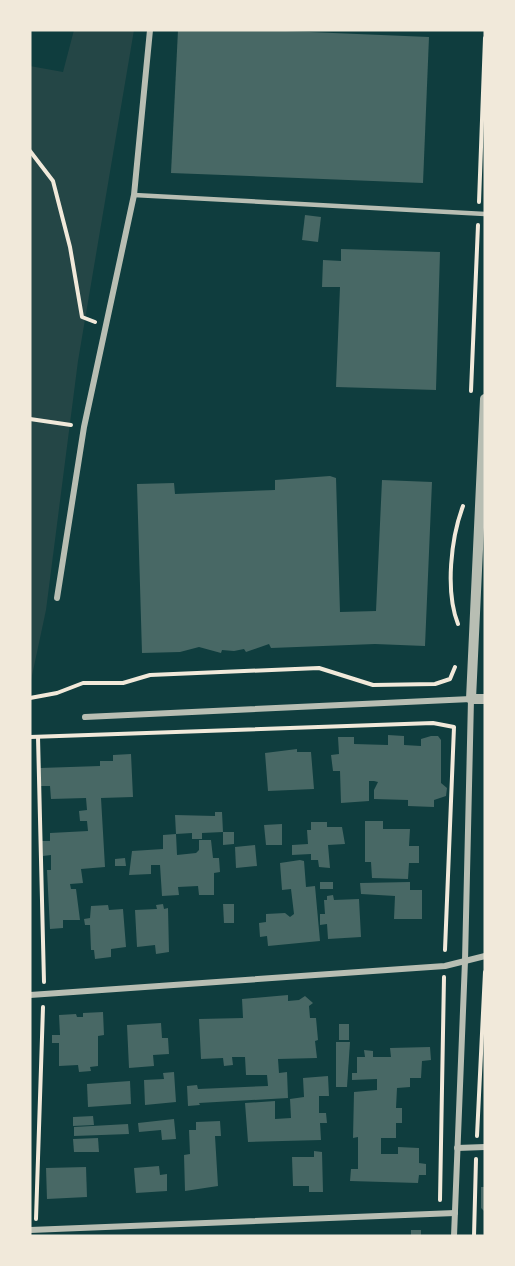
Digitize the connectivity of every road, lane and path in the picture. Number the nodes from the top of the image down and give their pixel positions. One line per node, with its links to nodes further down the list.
1 (150, 30): 4 (street)
2 (485, 38): 5 (path)
3 (30, 151): 7 (path)
4 (134, 195): 5 (lane); 11 (street)
5 (478, 213): 6 (lane); 9 (path)
6 (485, 214)
7 (82, 317)
8 (485, 399): 17 (street)
9 (471, 403)
10 (30, 419): 11 (path)
11 (84, 427): 13 (street)
12 (467, 496): 14 (path)
13 (57, 598)
14 (460, 629)
15 (457, 664): 16 (path)
16 (30, 698)
17 (471, 699): 18 (street); 19 (street); 23 (street)
18 (485, 699)
19 (85, 717)
20 (30, 737): 21 (path)
21 (445, 950)
22 (485, 956): 23 (street)
23 (465, 961): 26 (street); 29 (street)
24 (485, 972): 28 (path)
25 (444, 973): 31 (path)
26 (30, 995)
27 (485, 1147): 28 (street)
28 (477, 1148): 29 (street); 34 (path)
29 (457, 1149): 30 (street)
30 (455, 1213): 31 (street); 33 (street)
31 (439, 1214): 32 (street)
32 (30, 1230)
33 (454, 1236)
34 (474, 1236)

